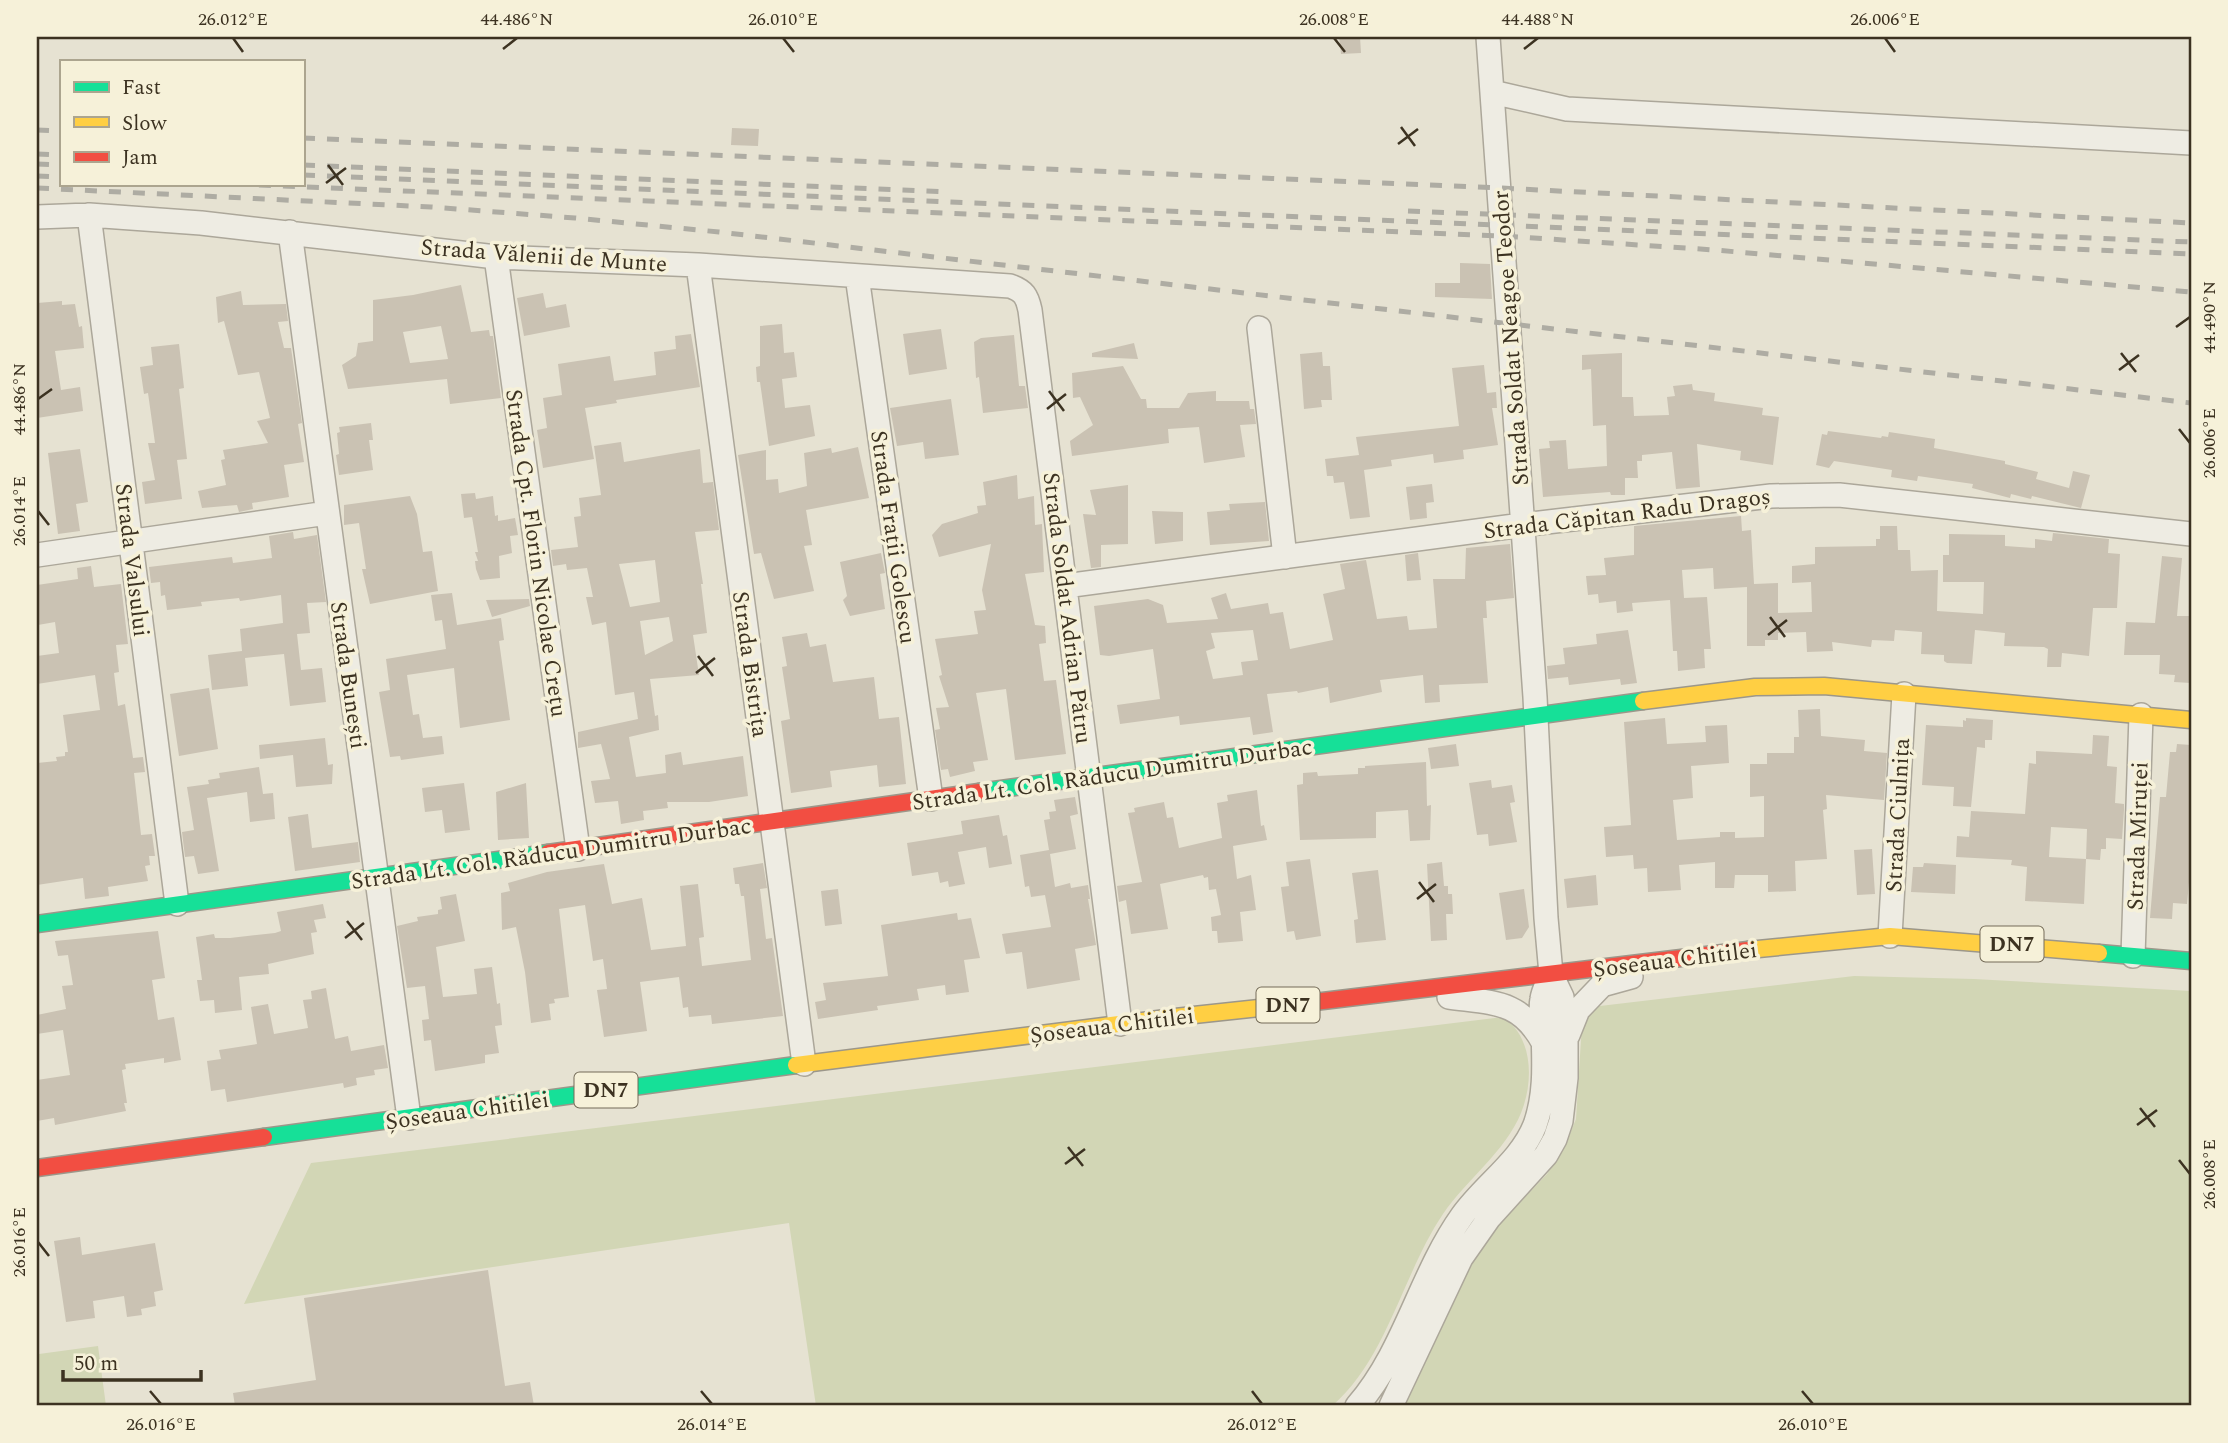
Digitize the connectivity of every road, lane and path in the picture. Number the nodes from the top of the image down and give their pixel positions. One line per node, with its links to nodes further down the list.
1 (1488, 37): 2 (street, Strada Soldat Neagoe Teodor)
2 (1492, 92): 3 (street); 13 (street, Strada Soldat Neagoe Teodor)
3 (2191, 143)
4 (89, 215): 5 (street, Strada Vălenii de Munte); 6 (street, Strada Vălenii de Munte); 15 (street, Strada Valsului)
5 (37, 217)
6 (290, 232): 7 (street, Strada Vălenii de Munte); 12 (street, Strada Bunești)
7 (496, 257): 8 (street, Strada Vălenii de Munte); 26 (street, Strada Cpt. Florin Nicolae Crețu)
8 (698, 265): 9 (street, Strada Vălenii de Munte); 25 (street, Strada Bistrița)
9 (858, 276): 10 (street, Strada Vălenii de Munte); 24 (street, Strada Frații Golescu)
10 (1010, 286): 18 (street, Strada Soldat Adrian Pătru)
11 (1259, 328): 17 (street)
12 (327, 513): 15 (street); 27 (street, Strada Bunești)
13 (1522, 525): 14 (street, Strada Căpitan Radu Dragoș); 17 (street, Strada Căpitan Radu Dragoș); 20 (street, Strada Soldat Neagoe Teodor)
14 (2191, 534)
15 (131, 542): 16 (street); 28 (street, Strada Valsului)
16 (37, 555)
17 (1285, 557): 18 (street, Strada Căpitan Radu Dragoș)
18 (1065, 586): 23 (street, Strada Soldat Adrian Pătru)
19 (1904, 694): 20 (street, Strada Lt. Col. Răducu Dumitru Durbac); 21 (street, Strada Lt. Col. Răducu Dumitru Durbac); 30 (street, Strada Ciulnița)
20 (1536, 714): 23 (street, Strada Lt. Col. Răducu Dumitru Durbac); 34 (street, Strada Soldat Neagoe Teodor)
21 (2141, 715): 22 (street, Strada Lt. Col. Răducu Dumitru Durbac); 32 (street, Strada Miruței)
22 (2191, 720)
23 (1090, 777): 24 (street, Strada Lt. Col. Răducu Dumitru Durbac); 36 (street, Strada Soldat Adrian Pătru)
24 (931, 799): 25 (street, Strada Lt. Col. Răducu Dumitru Durbac)
25 (772, 821): 26 (street, Strada Lt. Col. Răducu Dumitru Durbac); 38 (street, Strada Bistrița)
26 (578, 849): 27 (street, Strada Lt. Col. Răducu Dumitru Durbac)
27 (376, 878): 28 (street, Strada Lt. Col. Răducu Dumitru Durbac); 39 (street, Strada Bunești)
28 (177, 904): 29 (street, Strada Lt. Col. Răducu Dumitru Durbac)
29 (37, 924)
30 (1890, 936): 31 (street, Șoseaua Chitilei / DN7); 32 (street, Șoseaua Chitilei / DN7)
31 (1707, 955): 34 (street, Șoseaua Chitilei / DN7); 37 (street)
32 (2133, 956): 33 (street, Șoseaua Chitilei / DN7)
33 (2191, 961)
34 (1551, 974): 35 (street, Șoseaua Chitilei / DN7); 37 (street, Strada Soldat Neagoe Teodor)
35 (1410, 992): 36 (street, Șoseaua Chitilei / DN7); 37 (street)
36 (1121, 1024): 38 (street, Șoseaua Chitilei / DN7)
37 (1555, 1043): 41 (street); 42 (street)
38 (804, 1063): 39 (street, Șoseaua Chitilei / DN7)
39 (409, 1118): 40 (street, Șoseaua Chitilei / DN7)
40 (37, 1168)
41 (1357, 1406)
42 (1391, 1406)

